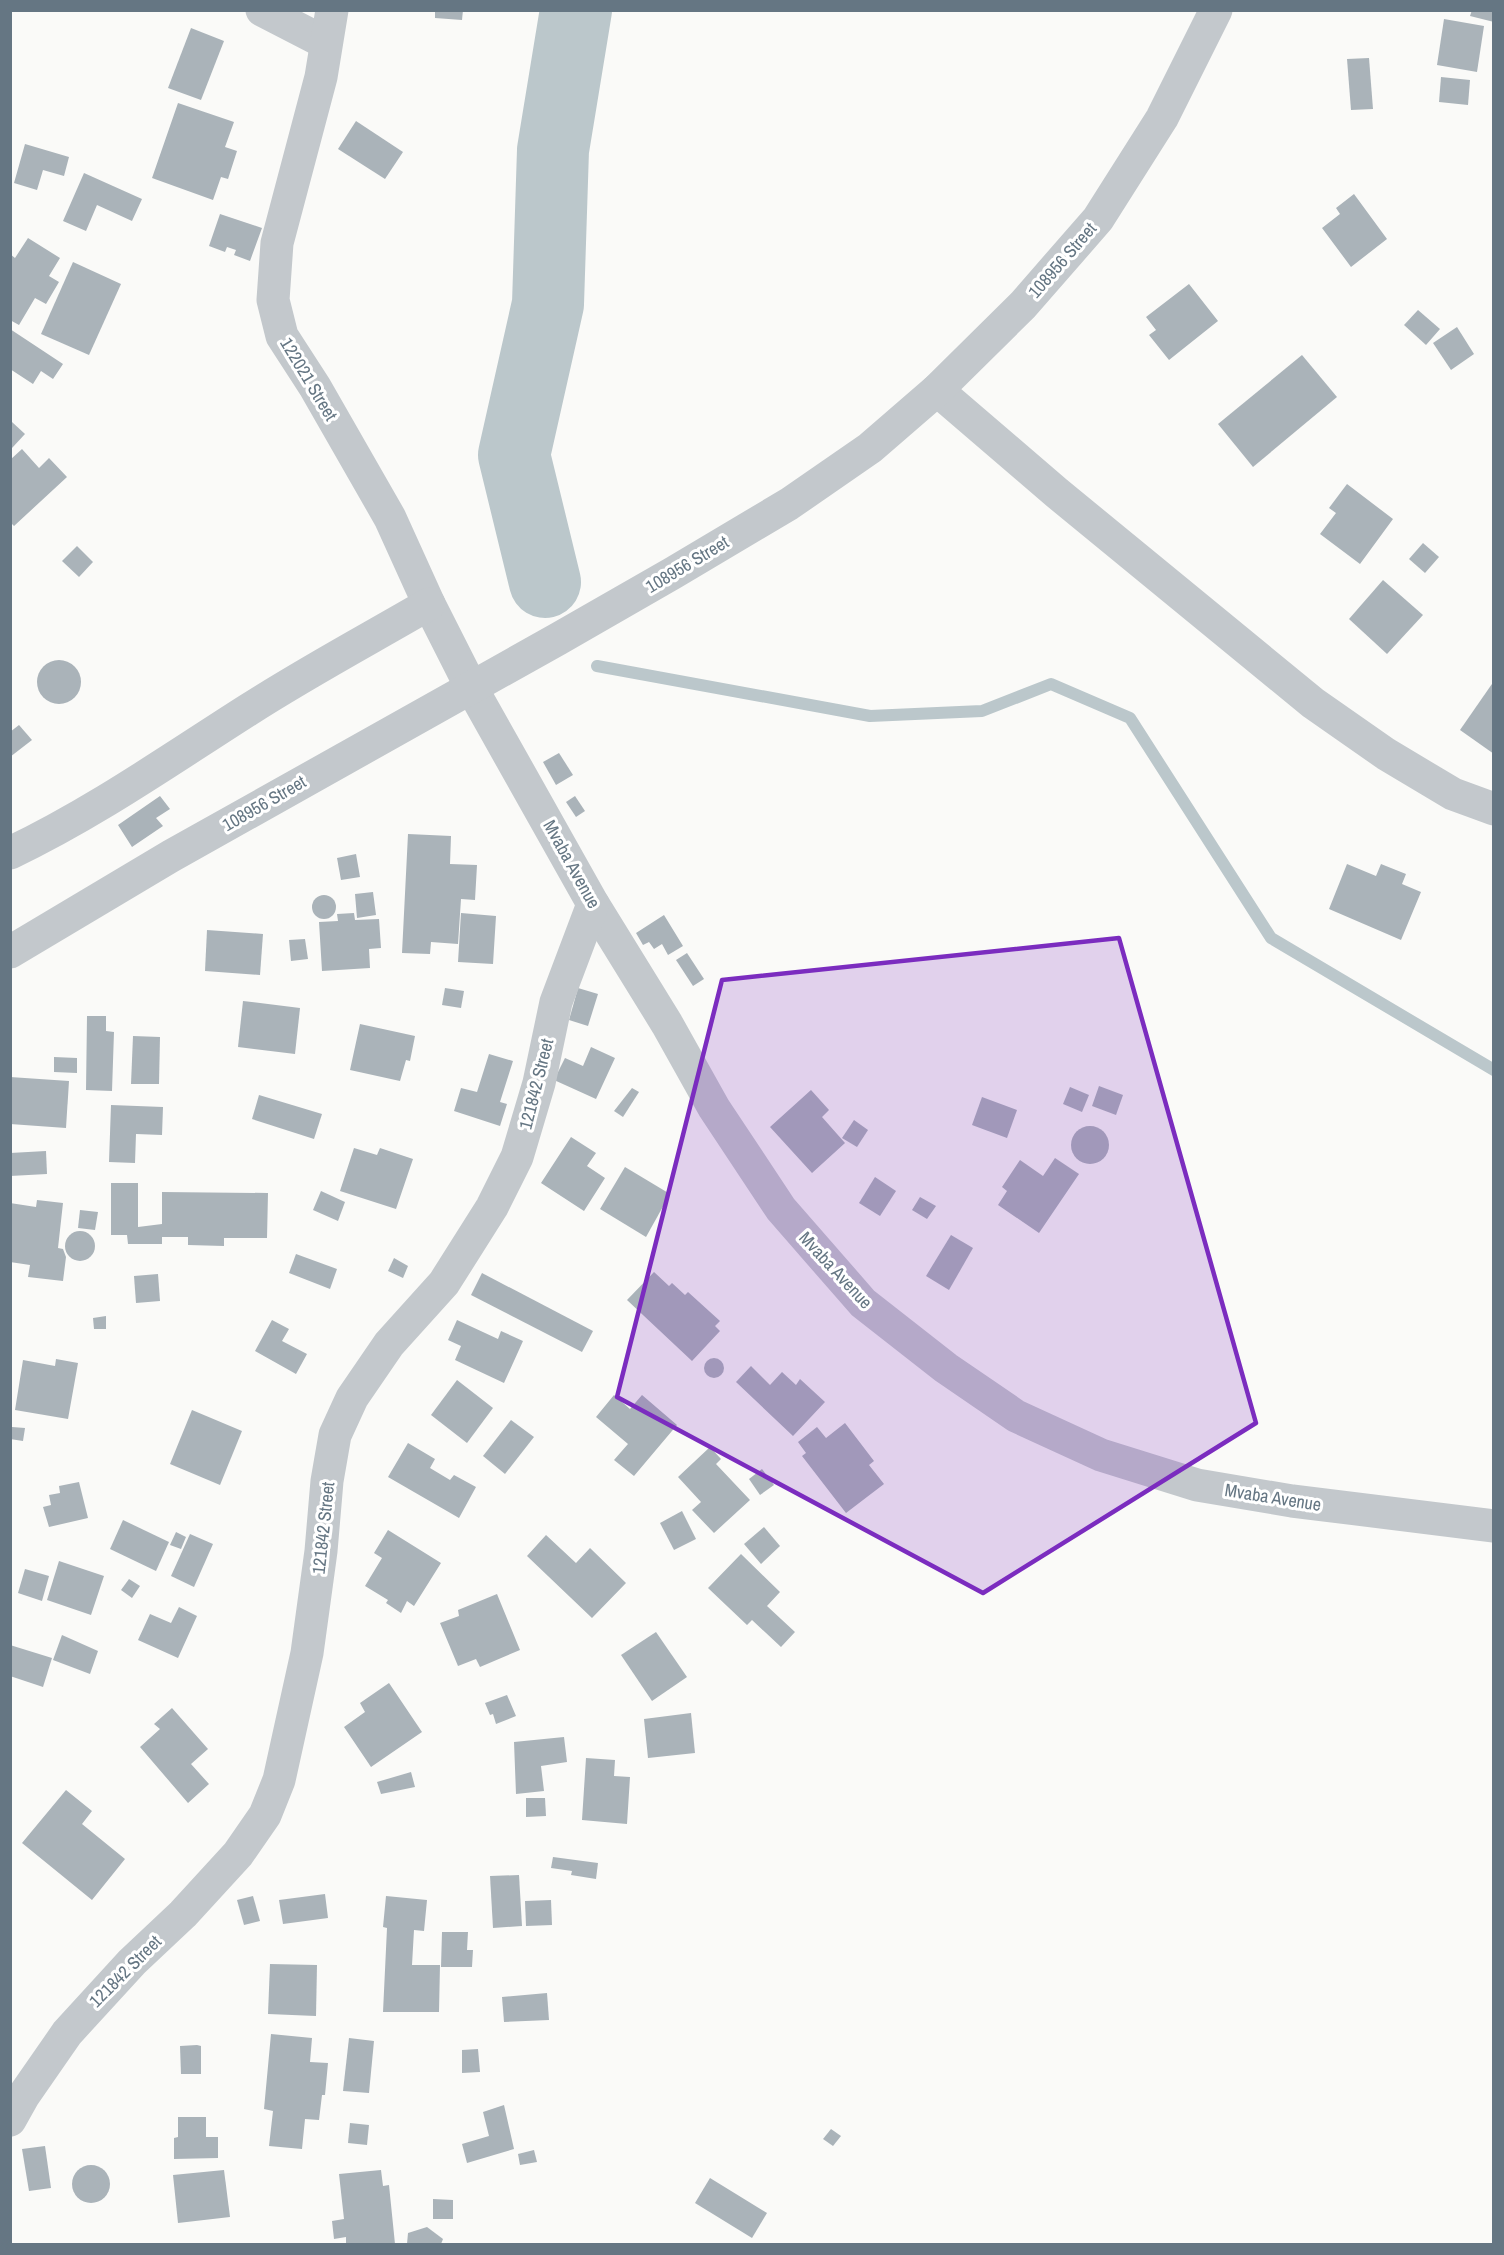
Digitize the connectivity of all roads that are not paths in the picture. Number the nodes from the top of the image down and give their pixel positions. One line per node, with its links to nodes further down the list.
1 (262, 10): 4 (street)
2 (332, 10): 4 (street, 122021 Street)
3 (1216, 10): 5 (street, 108956 Street)
4 (326, 43): 6 (street, 122021 Street)
5 (937, 390): 7 (street, 108956 Street); 8 (street)
6 (429, 604): 7 (street, 122021 Street); 9 (street)
7 (471, 687): 10 (street, Mvaba Avenue); 11 (street, 108956 Street)
8 (1494, 809)
9 (10, 853)
10 (593, 904): 12 (street, Mvaba Avenue); 13 (street, 121842 Street)
11 (10, 952)
12 (1494, 1526)
13 (10, 2120)

